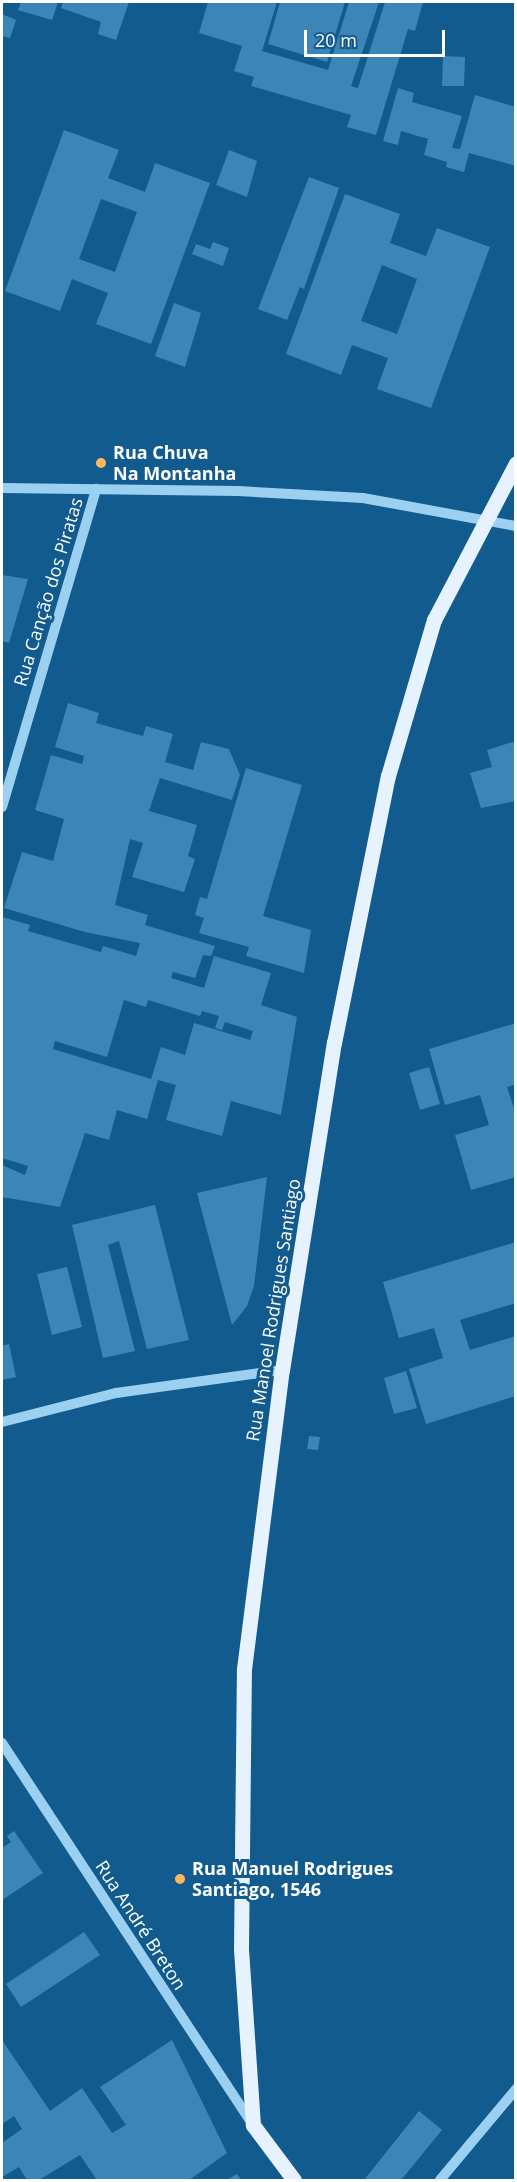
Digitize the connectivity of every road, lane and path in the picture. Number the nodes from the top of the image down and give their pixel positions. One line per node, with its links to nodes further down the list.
1 (516, 463): 4 (main road, Rua Manoel Rodrigues Santiago)
2 (2, 488): 3 (street)
3 (96, 489): 4 (street); 6 (street, Rua Canção dos Piratas)
4 (485, 518): 5 (street); 7 (main road, Rua Manoel Rodrigues Santiago)
5 (516, 526)
6 (2, 807)
7 (282, 1370): 8 (street); 11 (main road, Rua Manoel Rodrigues Santiago)
8 (2, 1422)
9 (2, 1743): 11 (street, Rua André Breton)
10 (516, 2089): 13 (street)
11 (253, 2125): 12 (main road)
12 (294, 2181)
13 (440, 2181)

